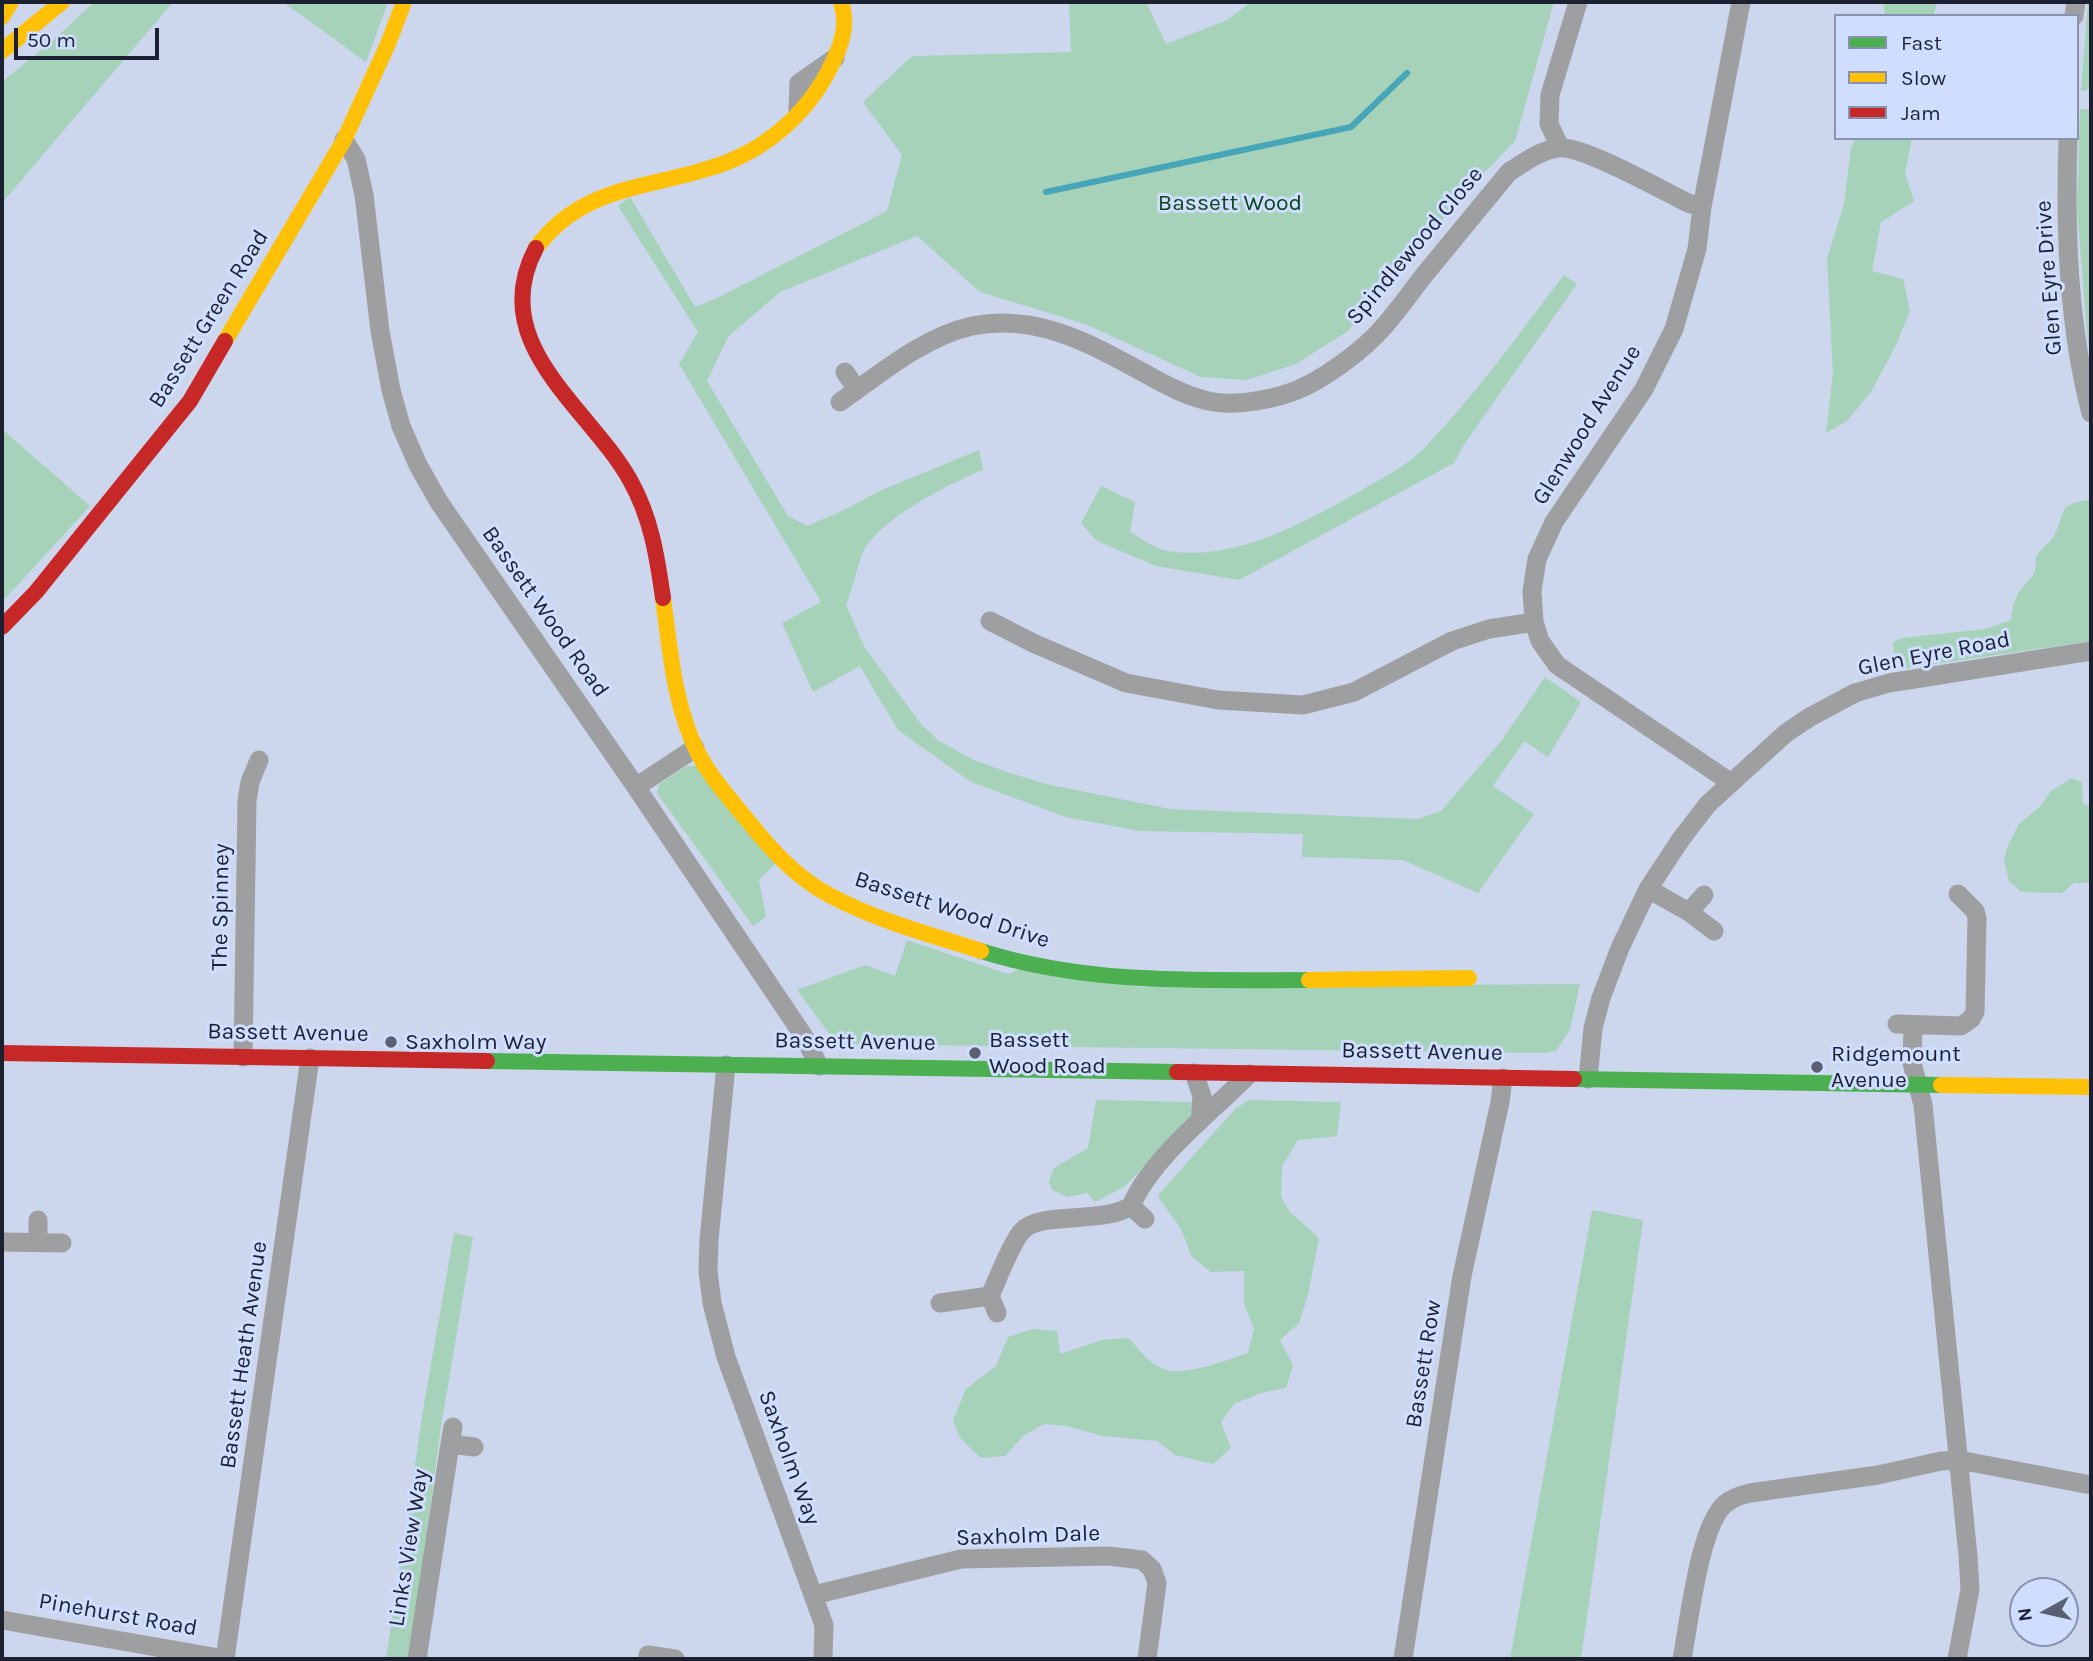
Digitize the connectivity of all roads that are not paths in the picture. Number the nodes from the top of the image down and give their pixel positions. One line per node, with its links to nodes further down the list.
1 (11, 2): 7 (main road)
2 (62, 2): 8 (main road)
3 (404, 2): 11 (main road, Bassett Green Road)
4 (1578, 2): 13 (street)
5 (1741, 2): 14 (street, Glenwood Avenue)
6 (849, 6): 9 (main road, Bassett Wood Drive)
7 (2, 17)
8 (2, 51)
9 (835, 58): 10 (street, Bassett Wood Drive)
10 (799, 111): 23 (main road, Bassett Wood Drive)
11 (344, 140): 21 (main road, Bassett Green Road); 26 (street, Bassett Wood Road)
12 (2068, 140): 18 (street, Glen Eyre Drive)
13 (1560, 147): 14 (street); 16 (street, Spindlewood Close)
14 (1702, 207): 20 (street, Glenwood Avenue)
15 (845, 372): 16 (street)
16 (857, 390): 17 (street, Spindlewood Close)
17 (840, 402)
18 (2091, 413)
19 (990, 621): 20 (street)
20 (1534, 622): 25 (street, Glenwood Avenue)
21 (2, 627)
22 (2091, 651): 25 (street, Glen Eyre Road)
23 (695, 748): 26 (street); 32 (main road, Bassett Wood Drive)
24 (259, 760): 34 (street, The Spinney)
25 (1730, 782): 27 (street, Glen Eyre Road)
26 (636, 787): 37 (street, Bassett Wood Road)
27 (1648, 889): 30 (street); 41 (street, Glen Eyre Road)
28 (1958, 894): 42 (street)
29 (1703, 895): 30 (street)
30 (1689, 912): 31 (street)
31 (1714, 932)
32 (1469, 978)
33 (2, 1054): 34 (main road, Bassett Avenue)
34 (243, 1057): 35 (main road, Bassett Avenue)
35 (310, 1058): 36 (main road, Bassett Avenue); 56 (street, Bassett Heath Avenue)
36 (726, 1065): 37 (main road, Bassett Avenue); 53 (street, Saxholm Way)
37 (820, 1066): 38 (main road, Bassett Avenue)
38 (1194, 1073): 39 (main road, Bassett Avenue); 44 (street)
39 (1249, 1074): 40 (main road, Bassett Avenue); 44 (street)
40 (1503, 1078): 41 (main road, Bassett Avenue); 61 (street, Bassett Row)
41 (1588, 1079): 42 (main road, Bassett Avenue)
42 (1917, 1085): 43 (main road, Bassett Avenue); 51 (street)
43 (2091, 1087)
44 (1200, 1121): 49 (street)
45 (38, 1220): 47 (street)
46 (2, 1241): 47 (street)
47 (38, 1242): 48 (street)
48 (62, 1243)
49 (940, 1303)
50 (474, 1447): 57 (street, Links View Way)
51 (1959, 1460): 52 (street); 62 (street); 63 (street)
52 (2091, 1485)
53 (814, 1595): 59 (street, Saxholm Way); 60 (street, Saxholm Dale)
54 (2, 1620): 56 (street, Pinehurst Road)
55 (648, 1655): 58 (street)
56 (225, 1659)
57 (416, 1659)
58 (675, 1659)
59 (822, 1659)
60 (1147, 1659)
61 (1403, 1659)
62 (1682, 1659)
63 (1956, 1659)

